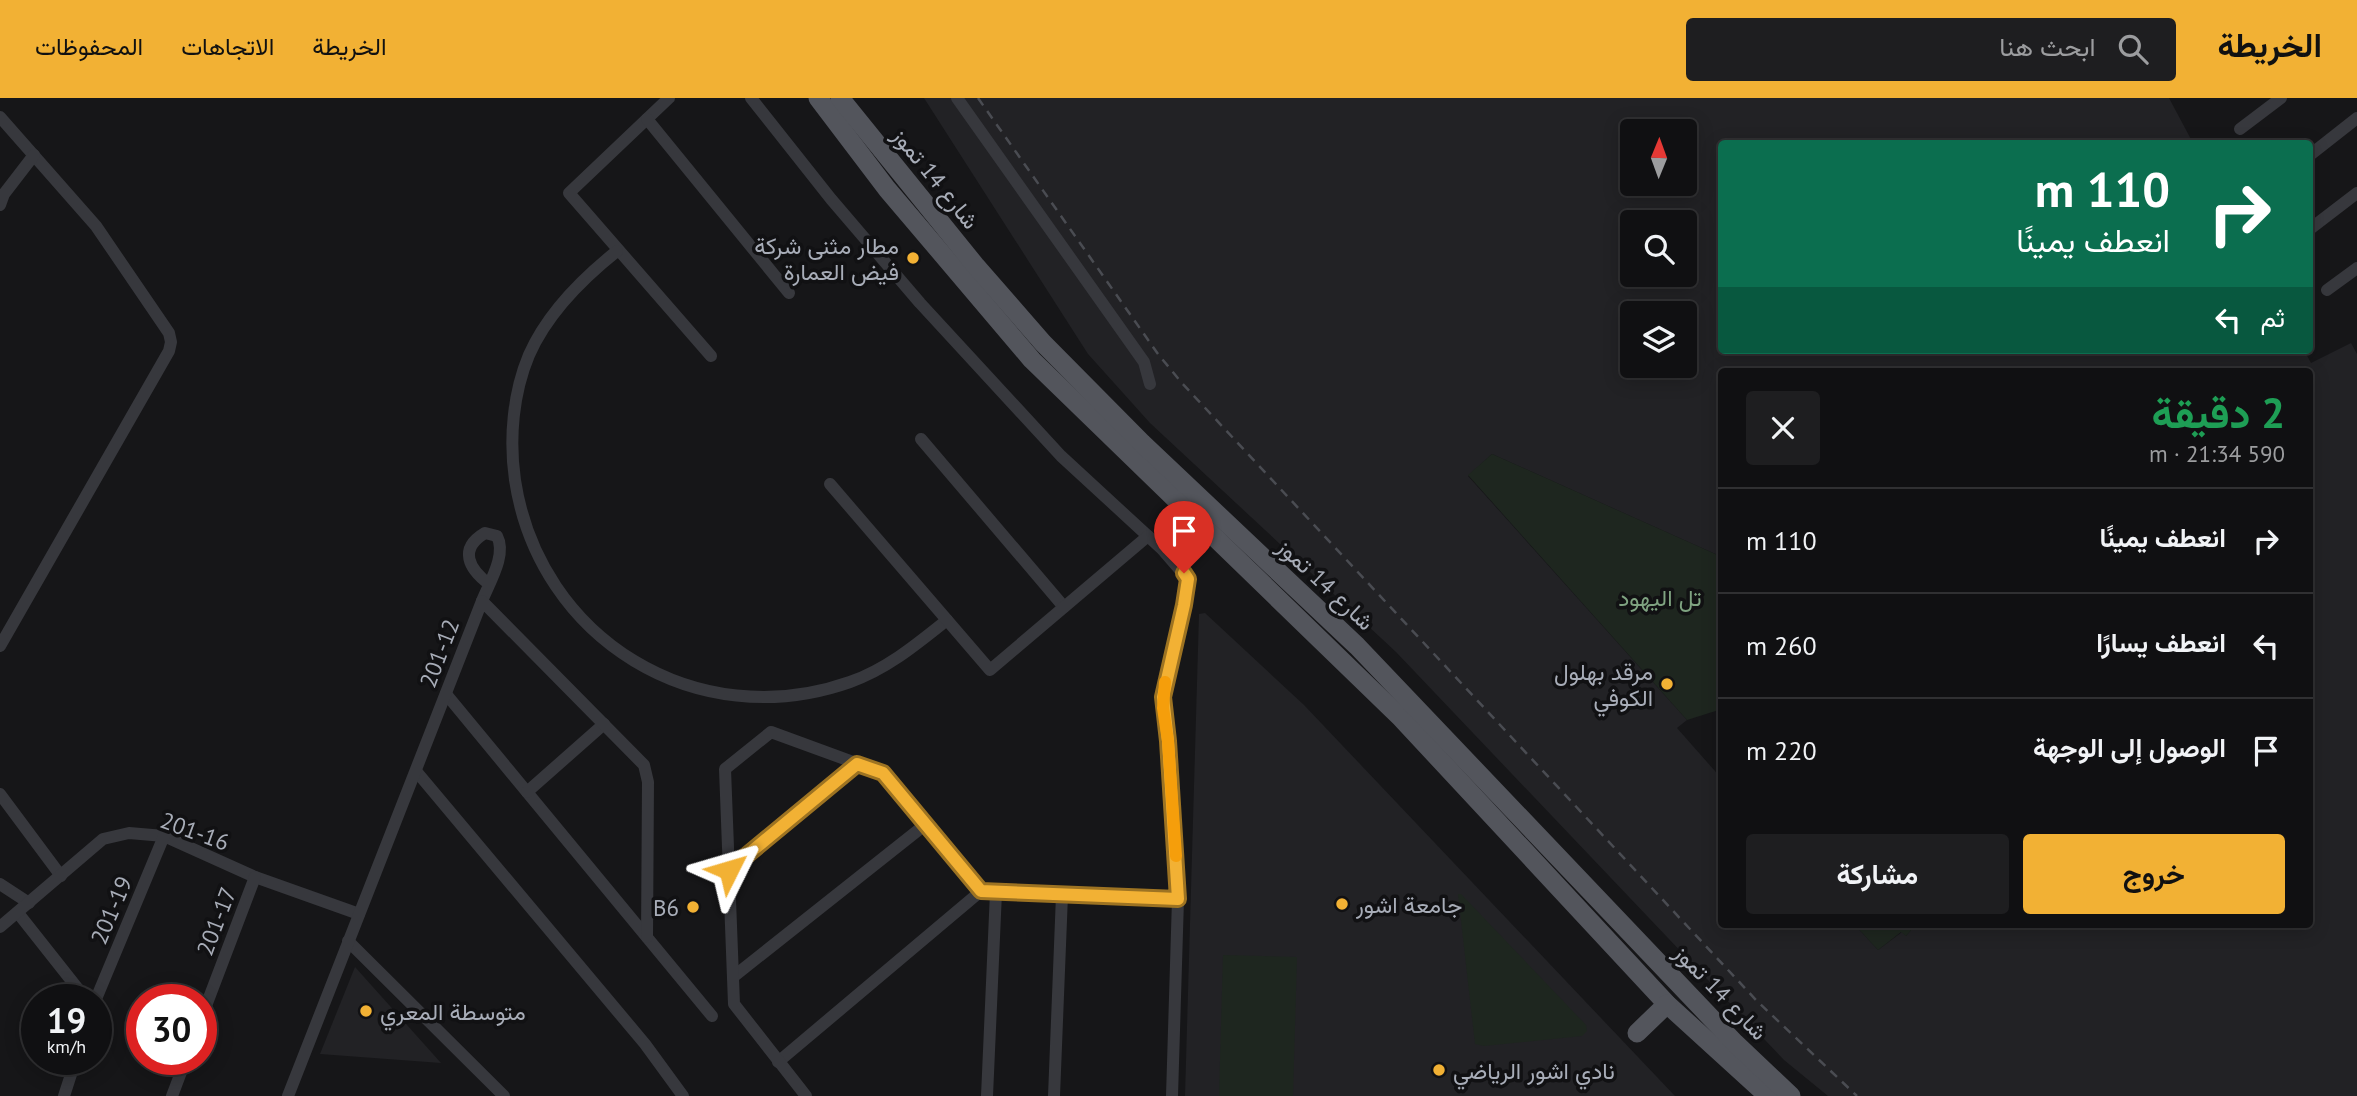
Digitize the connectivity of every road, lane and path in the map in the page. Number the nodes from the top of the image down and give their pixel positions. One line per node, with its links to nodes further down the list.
1 (669, 98): 9 (street)
2 (751, 98): 25 (street)
3 (818, 98): 24 (main road, شارع 14 تموز)
4 (840, 98): 74 (main road, شارع 14 تموز)
5 (957, 98): 21 (street)
6 (2281, 98): 10 (street)
7 (0, 117): 12 (street)
8 (2357, 118): 11 (street)
9 (647, 119): 16 (street); 19 (street)
10 (2240, 129)
11 (2313, 153)
12 (34, 155): 14 (street); 31 (street)
13 (2357, 193): 15 (street)
14 (0, 205)
15 (2313, 227)
16 (617, 251): 20 (street); 30 (street)
17 (2357, 268): 18 (street)
18 (2327, 290)
19 (789, 293)
20 (711, 356)
21 (1150, 384)
22 (921, 439): 29 (street)
23 (830, 484): 30 (street)
24 (1190, 515): 26 (street); 58 (main road, شارع 14 تموز)
25 (1148, 536): 26 (street); 29 (street)
26 (1174, 560): 47 (street)
27 (489, 584): 28 (street)
28 (481, 601): 32 (street, 201-12); 33 (street, 201-12)
29 (1064, 607): 30 (street)
30 (947, 620)
31 (0, 646)
32 (446, 694): 35 (street, 201-12); 36 (street)
33 (604, 724): 36 (street); 52 (street, 201-12)
34 (857, 764): 38 (street); 40 (street); 40 (street)
35 (416, 771): 50 (street, 201-12); 68 (street)
36 (527, 792): 52 (street)
37 (0, 794): 41 (street)
38 (926, 824): 44 (street); 54 (street)
39 (164, 836): 41 (street, 201-16); 42 (street, 201-16); 56 (street, 201-19)
40 (729, 870): 54 (street)
41 (61, 876): 48 (street, 201-16)
42 (255, 877): 50 (street, 201-16); 57 (street, 201-17)
43 (0, 884): 48 (street)
44 (981, 891): 45 (street); 61 (street)
45 (996, 892): 46 (street); 70 (street)
46 (1062, 895): 47 (street); 71 (street)
47 (1178, 899): 72 (street)
48 (29, 902): 49 (street, 201-16)
49 (18, 913): 51 (street, 201-16); 55 (street)
50 (359, 914): 53 (street, 201-12)
51 (0, 927)
52 (647, 937): 59 (street)
53 (348, 942): 66 (street, 201-12); 67 (street)
54 (733, 978): 61 (street)
55 (74, 984)
56 (102, 984)
57 (214, 984)
58 (1667, 1004): 60 (main road); 73 (main road, شارع 14 تموز)
59 (712, 1016)
60 (1637, 1033)
61 (778, 1062): 69 (street)
62 (71, 1075): 64 (street)
63 (180, 1075): 65 (street)
64 (64, 1096)
65 (172, 1096)
66 (288, 1096)
67 (504, 1096)
68 (682, 1096)
69 (806, 1096)
70 (987, 1096)
71 (1054, 1096)
72 (1172, 1096)
73 (1768, 1096)
74 (1791, 1096)

